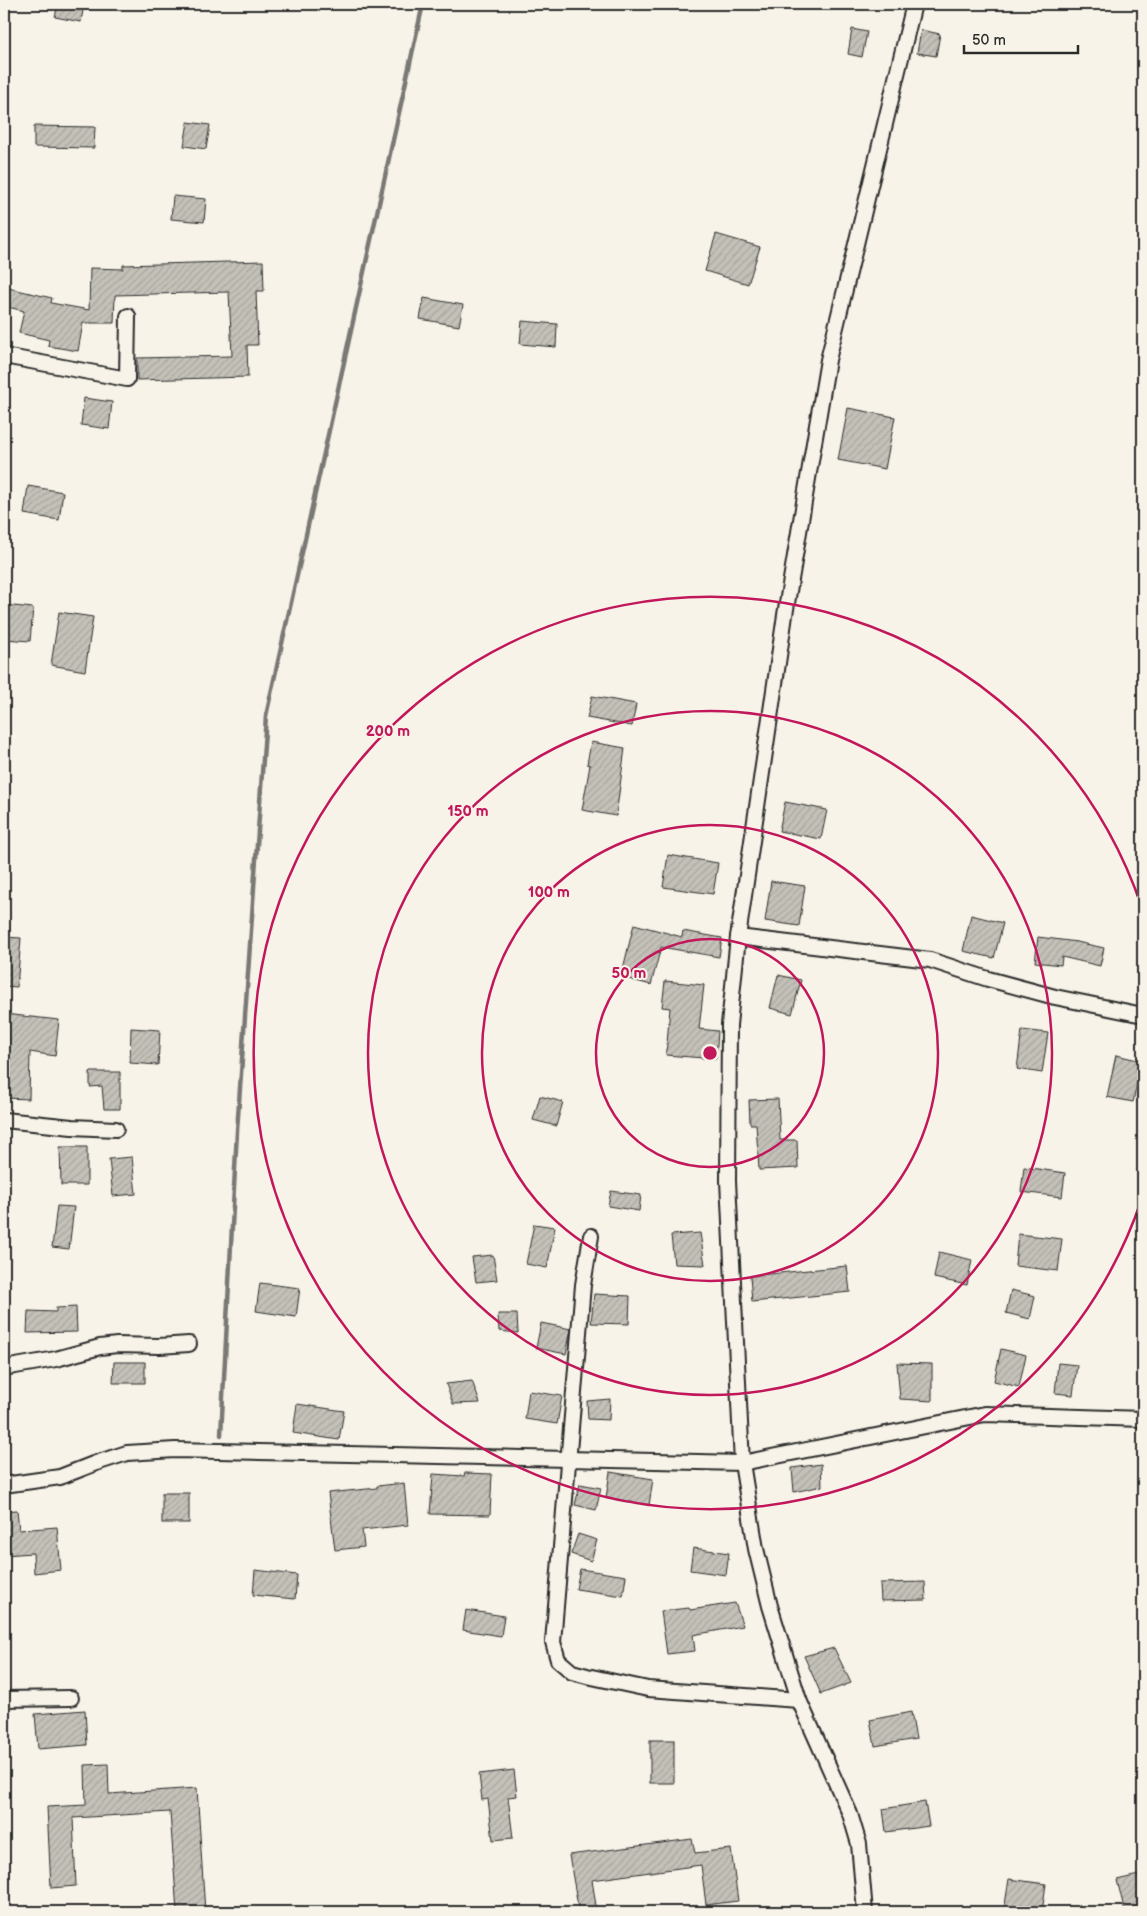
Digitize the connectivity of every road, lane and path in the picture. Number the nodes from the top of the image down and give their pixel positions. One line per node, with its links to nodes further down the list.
1 (914, 4): 4 (street)
2 (128, 316): 3 (street)
3 (4, 356)
4 (738, 936): 5 (street); 13 (street)
5 (1143, 1015)
6 (4, 1120): 7 (street)
7 (116, 1129)
8 (591, 1236): 12 (street)
9 (189, 1344): 10 (street)
10 (4, 1368)
11 (1143, 1419): 13 (street)
12 (568, 1460): 13 (street); 14 (street); 17 (street)
13 (742, 1463): 17 (street)
14 (4, 1485)
15 (71, 1698): 16 (street)
16 (4, 1699)
17 (799, 1700): 18 (street)
18 (865, 1912)

